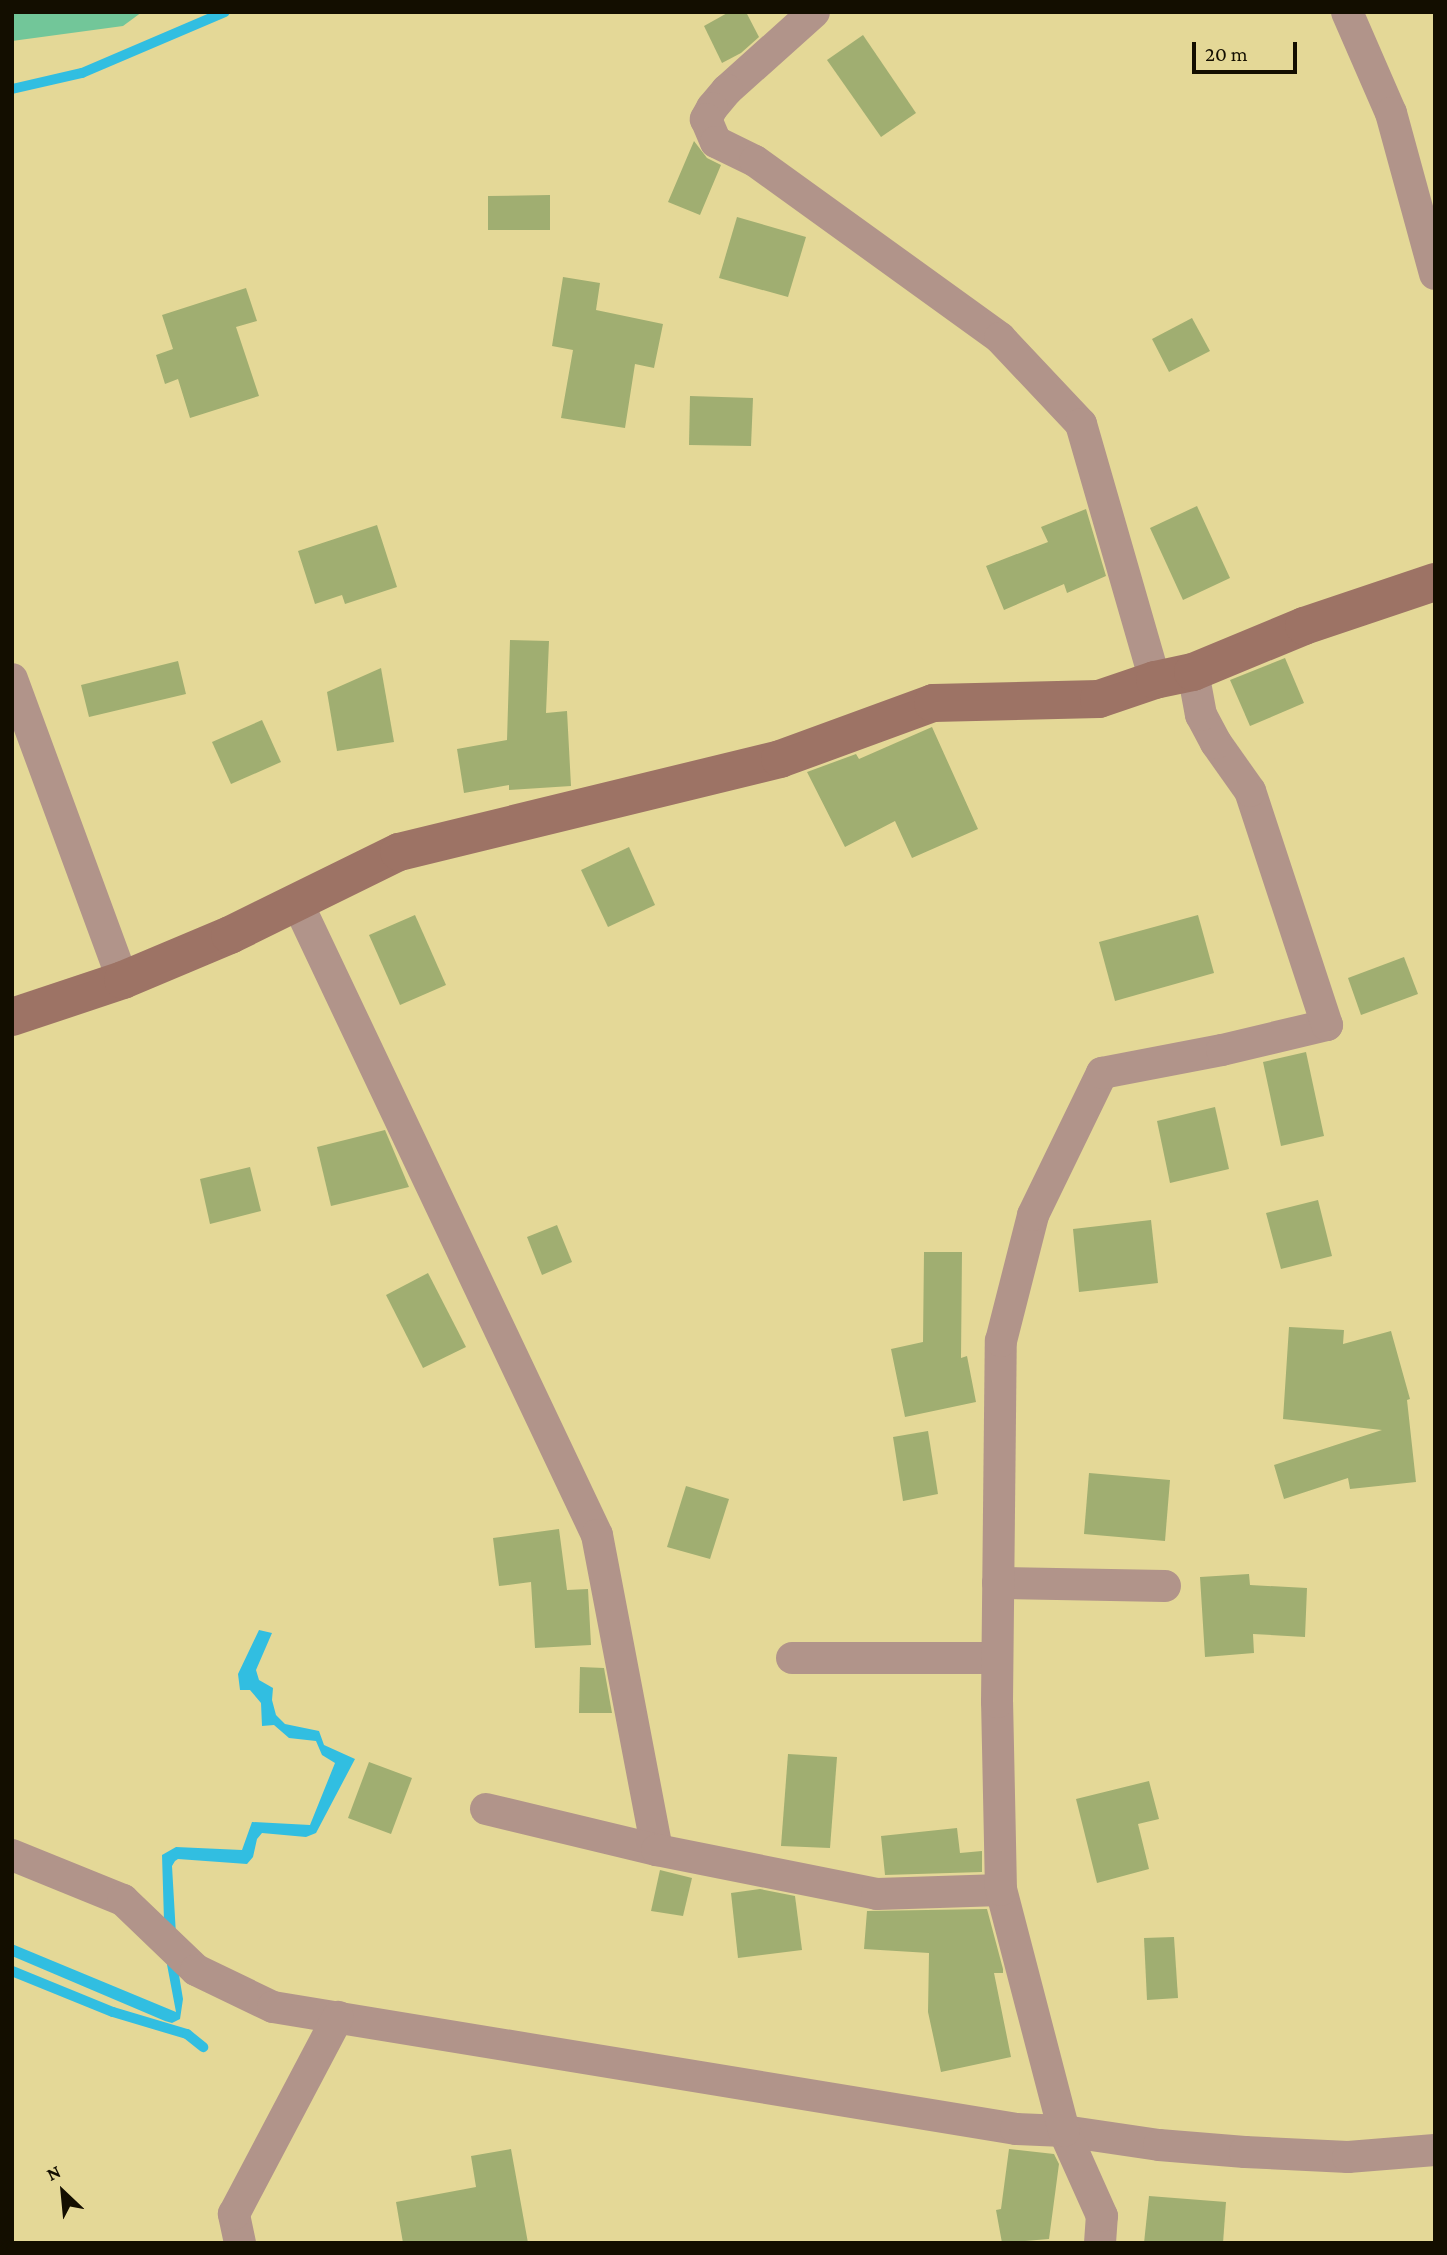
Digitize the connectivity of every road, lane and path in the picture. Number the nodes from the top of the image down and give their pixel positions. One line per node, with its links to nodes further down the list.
1 (814, 12): 7 (street)
2 (1348, 12): 3 (street)
3 (1435, 275)
4 (1435, 582): 5 (street)
5 (1193, 672): 7 (street); 11 (street)
6 (12, 679): 9 (street)
7 (1155, 680): 8 (street)
8 (297, 902): 9 (street); 16 (street)
9 (123, 980): 10 (street)
10 (12, 1017)
11 (998, 1583): 12 (street); 14 (street)
12 (1165, 1587)
13 (792, 1658): 14 (street)
14 (997, 1658): 18 (street)
15 (486, 1809): 16 (street)
16 (657, 1850): 18 (street)
17 (12, 1855): 19 (street)
18 (1001, 1890): 20 (street)
19 (338, 2017): 20 (street); 22 (street)
20 (1064, 2131): 21 (street); 23 (street)
21 (1435, 2150)
22 (240, 2243)
23 (1100, 2243)

